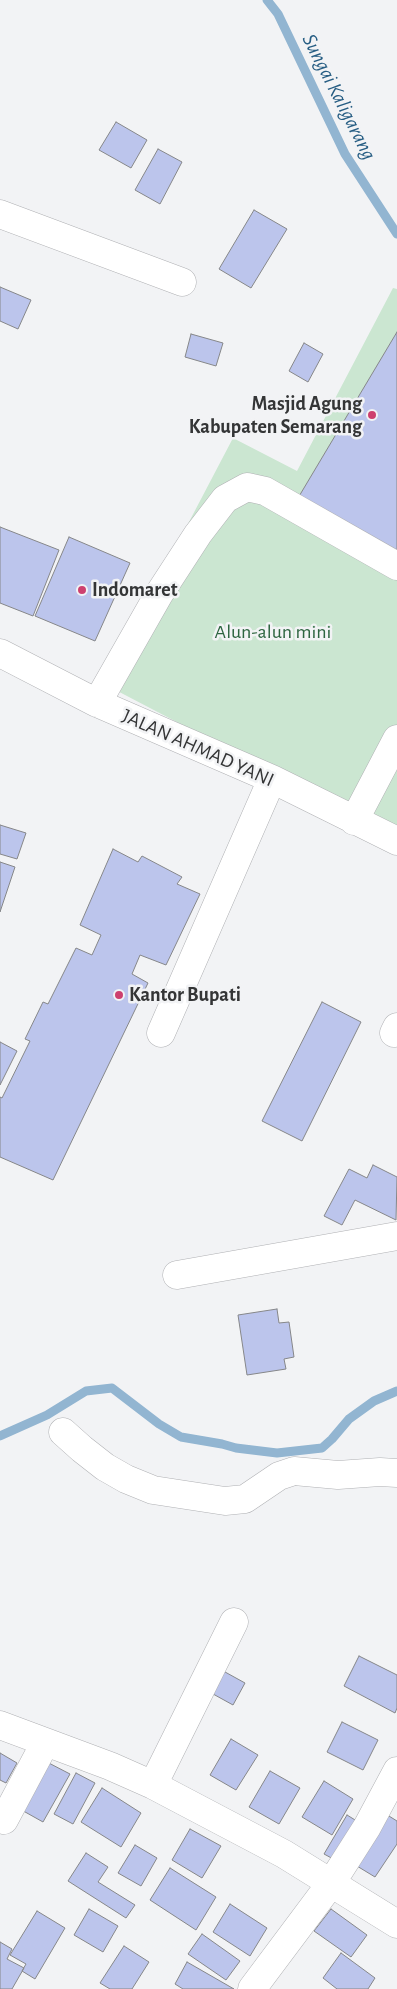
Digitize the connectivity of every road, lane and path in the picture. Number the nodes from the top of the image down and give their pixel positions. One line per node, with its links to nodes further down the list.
1 (0, 214): 2 (street)
2 (182, 282)
3 (397, 566): 5 (street)
4 (0, 653): 5 (street, JALAN AHMAD YANI)
5 (98, 703): 7 (street, JALAN AHMAD YANI)
6 (397, 739): 8 (street)
7 (272, 779): 8 (street, JALAN AHMAD YANI); 10 (street)
8 (354, 821): 9 (street, JALAN AHMAD YANI)
9 (397, 840)
10 (161, 1033)
11 (397, 1236): 12 (street)
12 (177, 1274)
13 (64, 1432): 14 (street)
14 (397, 1473)
15 (234, 1622): 19 (street)
16 (0, 1725): 17 (street)
17 (45, 1743): 19 (street); 20 (street)
18 (397, 1771): 21 (street)
19 (153, 1786): 21 (street)
20 (4, 1820)
21 (332, 1882): 22 (street); 23 (street)
22 (397, 1924)
23 (252, 1989)

